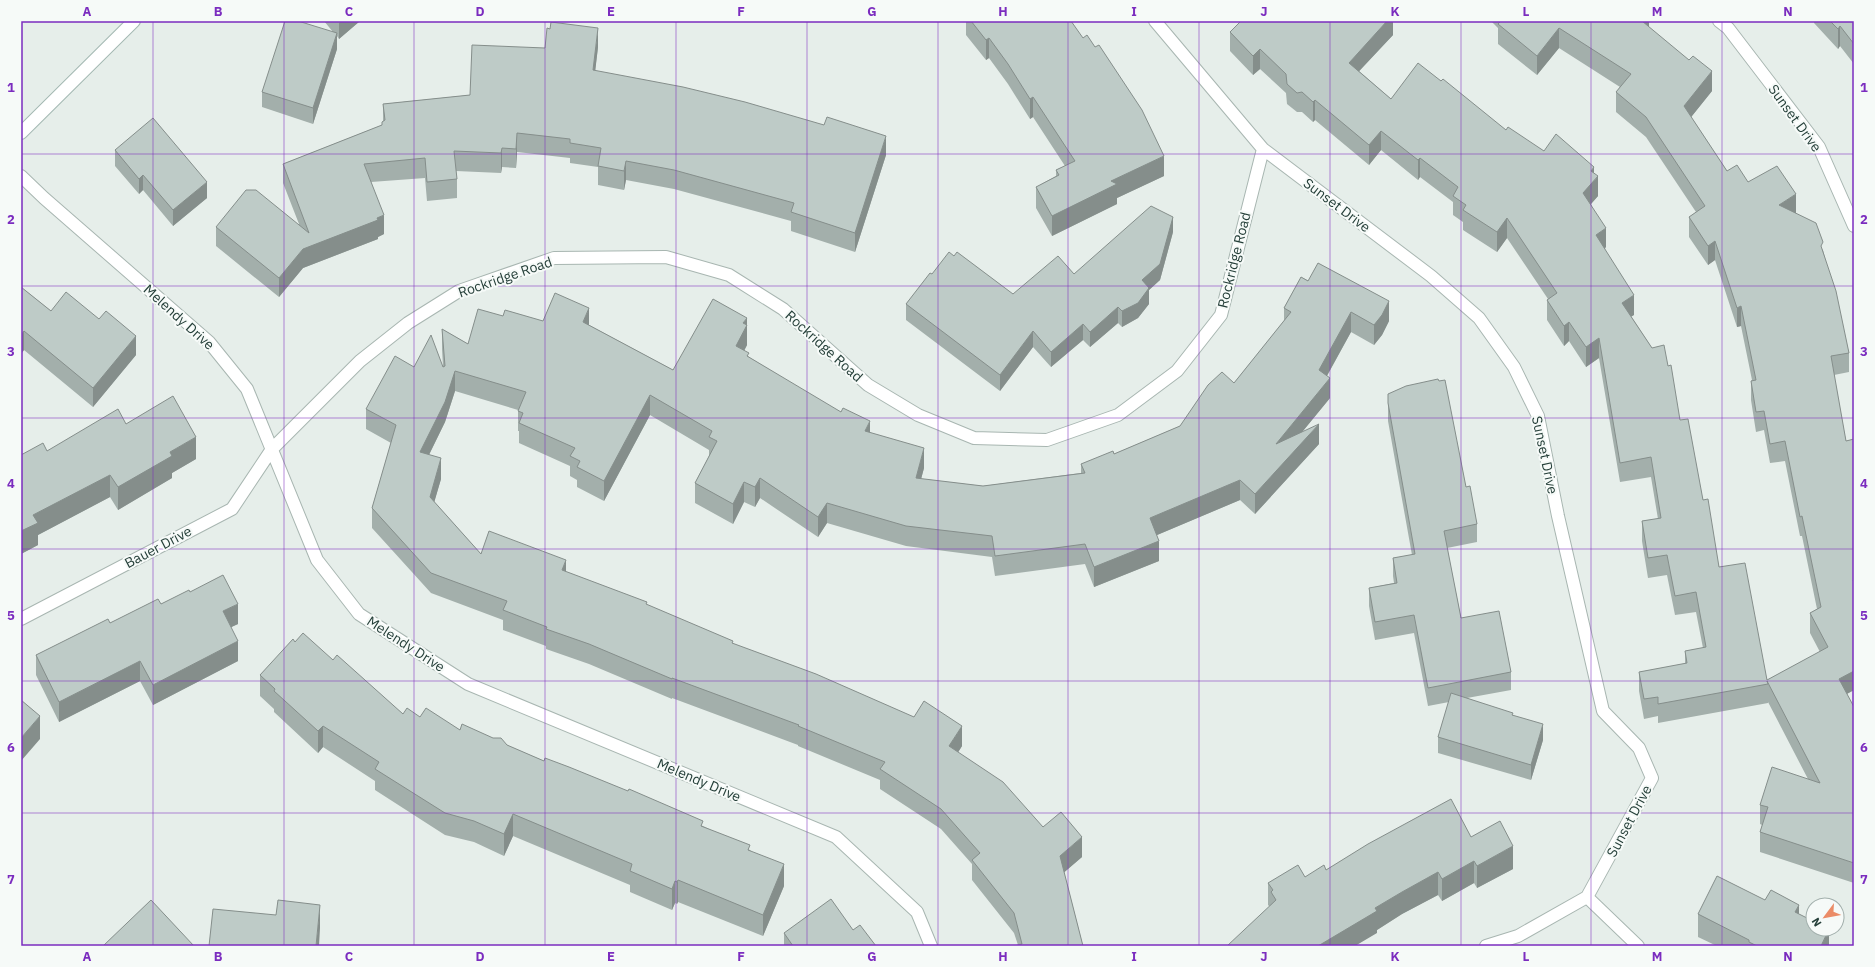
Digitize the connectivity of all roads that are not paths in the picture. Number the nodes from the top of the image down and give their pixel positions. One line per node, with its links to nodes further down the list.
1 (134, 21): 4 (street)
2 (1155, 21): 5 (street, Sunset Drive)
3 (1719, 21): 7 (street, Sunset Drive)
4 (21, 133)
5 (1263, 150): 8 (street, Rockridge Road); 10 (street, Sunset Drive)
6 (21, 176): 8 (street, Melendy Drive)
7 (1854, 226)
8 (272, 449): 9 (street, Bauer Drive); 11 (street, Melendy Drive)
9 (21, 619)
10 (1587, 897): 12 (street); 13 (street)
11 (932, 946)
12 (1486, 946)
13 (1638, 946)

